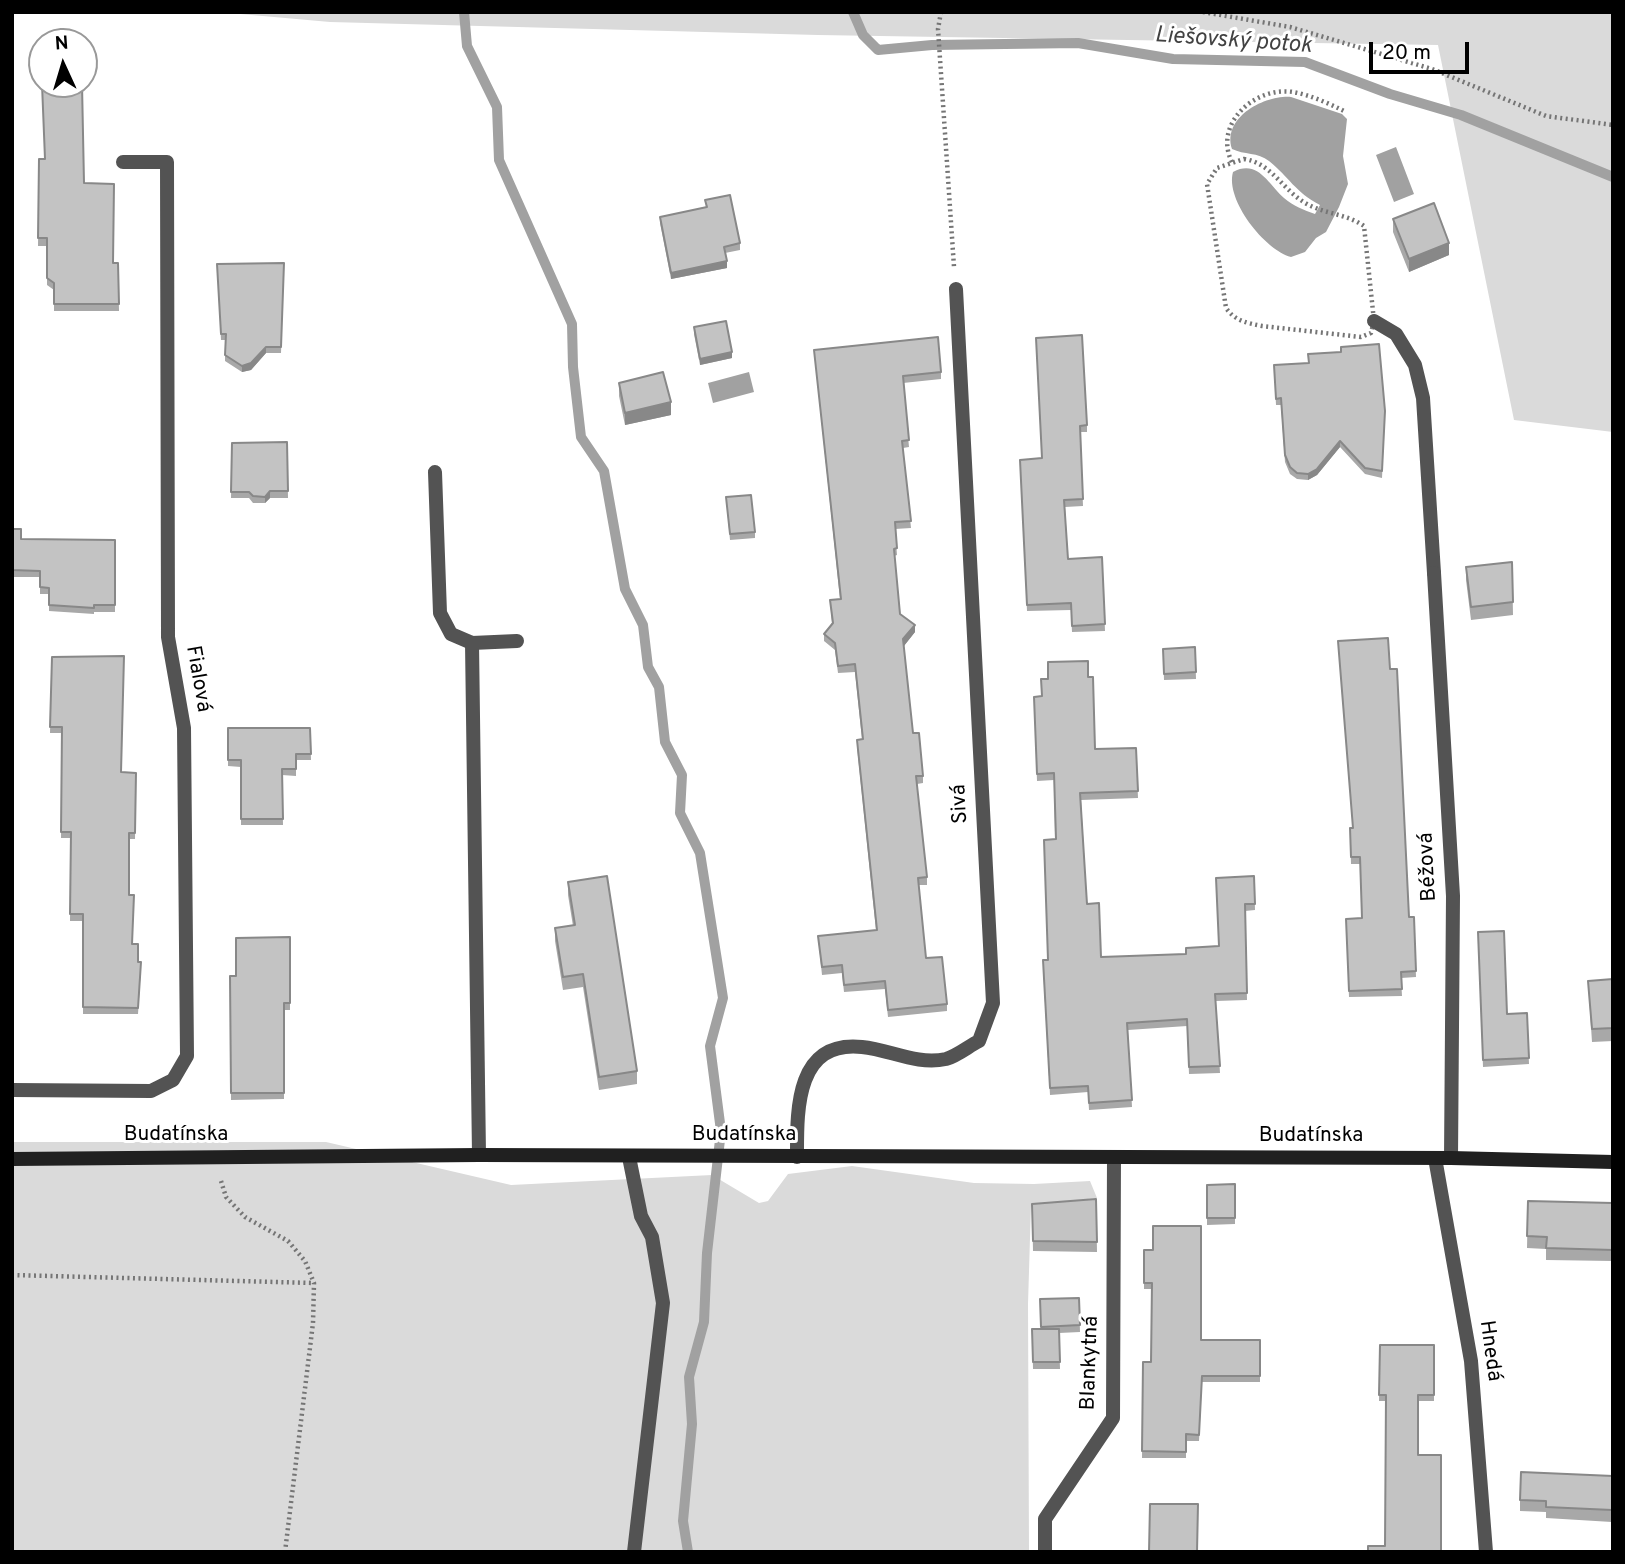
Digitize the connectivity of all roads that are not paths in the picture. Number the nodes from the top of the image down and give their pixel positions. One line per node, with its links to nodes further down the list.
1 (124, 162): 7 (street, Fialová)
2 (956, 289): 10 (street, Sivá)
3 (1374, 321): 14 (street, Béžová)
4 (435, 472): 6 (street)
5 (517, 641): 6 (street)
6 (472, 643): 8 (street)
7 (12, 1090)
8 (478, 1155): 9 (street, Budatínska); 12 (street, Budatínska)
9 (629, 1157): 10 (street, Budatínska); 16 (street)
10 (797, 1157): 11 (street, Budatínska)
11 (1114, 1157): 13 (street, Budatínska); 17 (street, Blankytná)
12 (12, 1158)
13 (1435, 1158): 14 (street, Budatínska); 18 (street, Hnedá)
14 (1451, 1158): 15 (street, Budatínska)
15 (1613, 1161)
16 (634, 1552)
17 (1045, 1552)
18 (1486, 1552)

